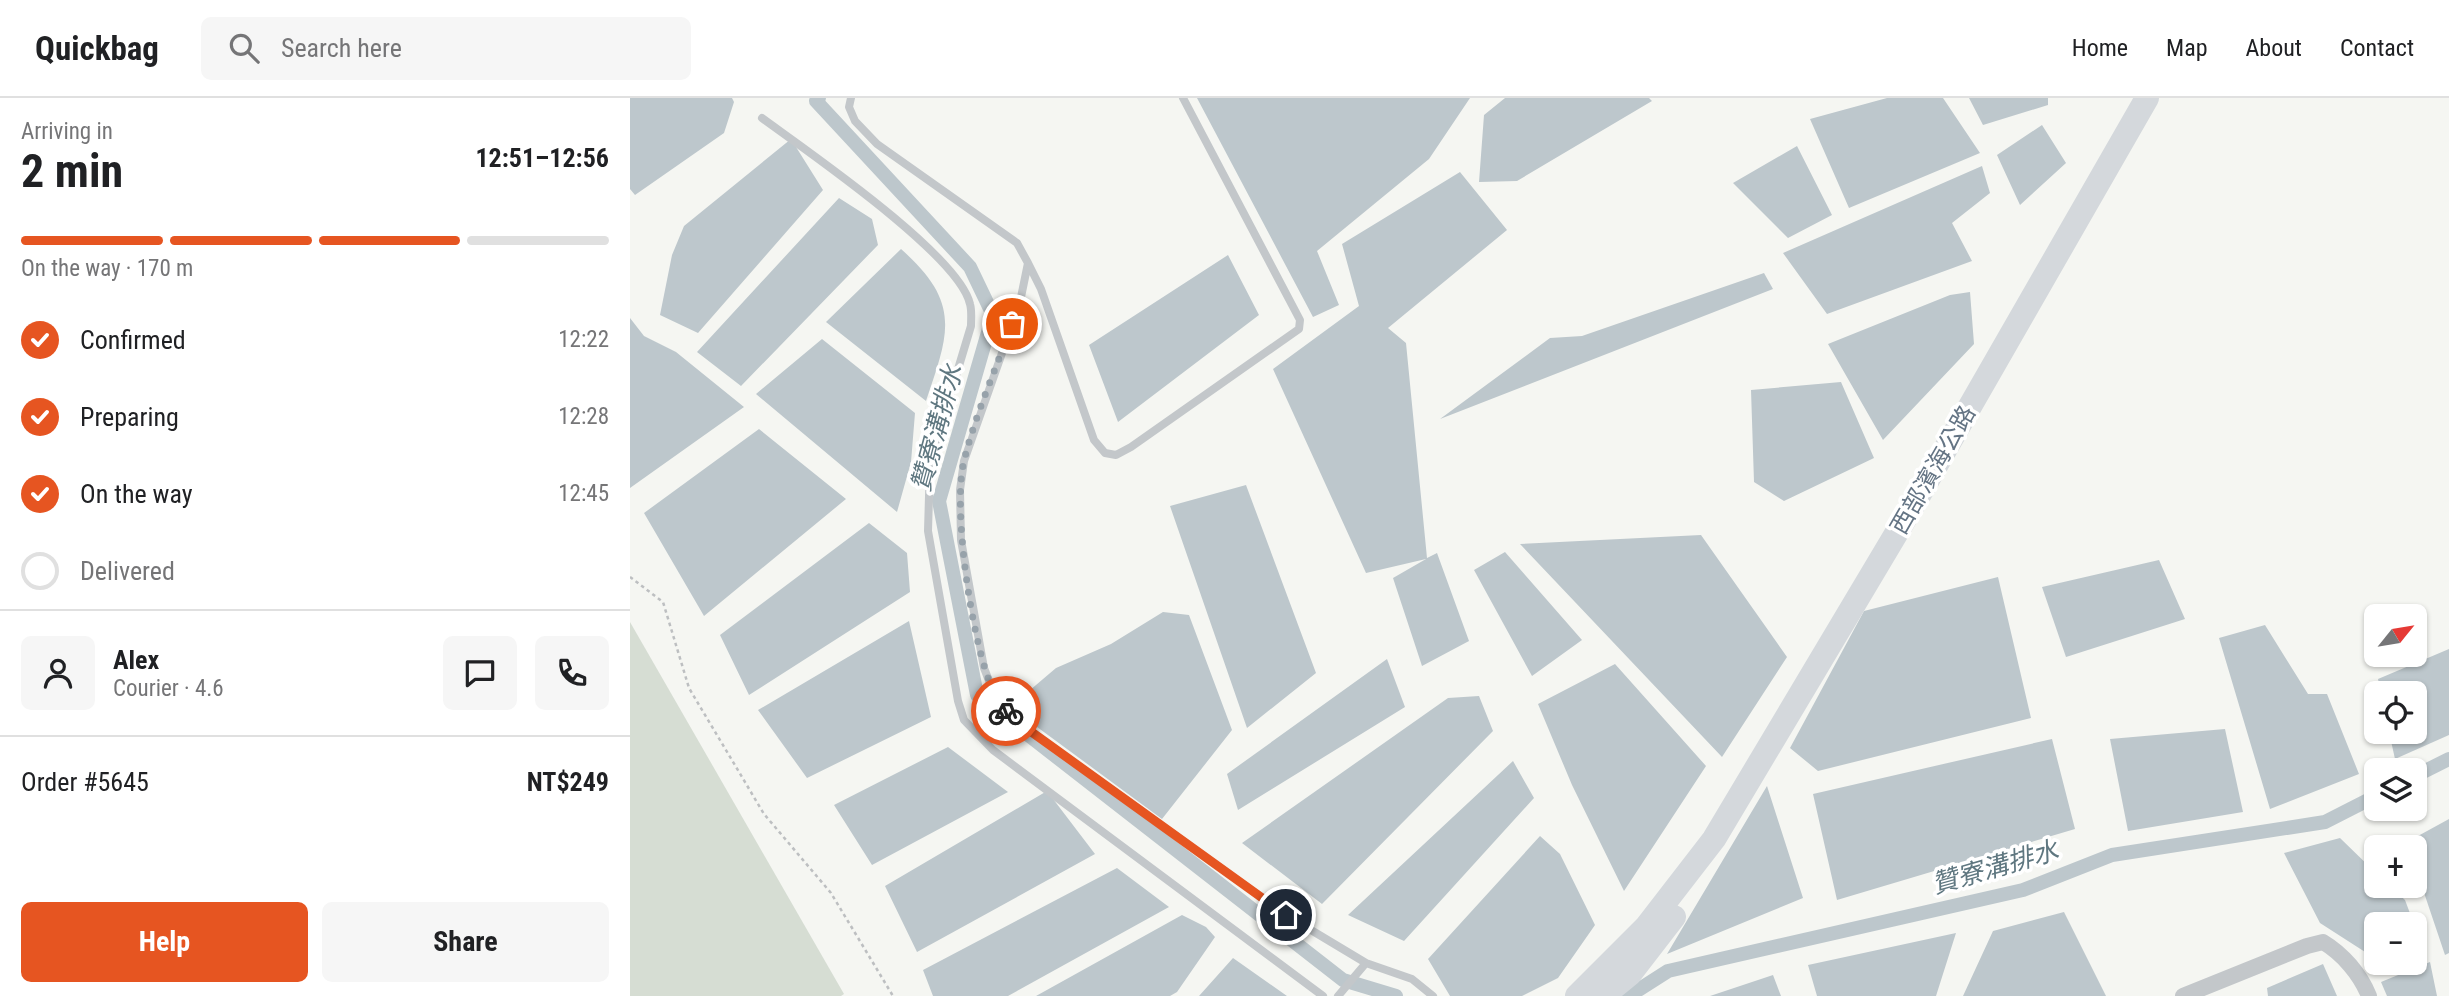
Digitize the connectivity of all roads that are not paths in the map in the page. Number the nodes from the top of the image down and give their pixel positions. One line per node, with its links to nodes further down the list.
1 (851, 98): 5 (lane)
2 (1183, 98): 5 (lane)
3 (2147, 98): 6 (main road, 西部濱海公路)
4 (762, 118): 8 (lane)
5 (1028, 263): 7 (lane)
6 (1714, 839): 11 (main road, 西部濱海公路); 12 (main road, 西部濱海公路)
7 (1366, 963): 9 (lane); 10 (lane)
8 (1323, 996)
9 (1338, 996)
10 (1433, 996)
11 (1577, 996)
12 (1603, 996)
13 (2183, 996): 14 (street)
14 (2369, 996)

